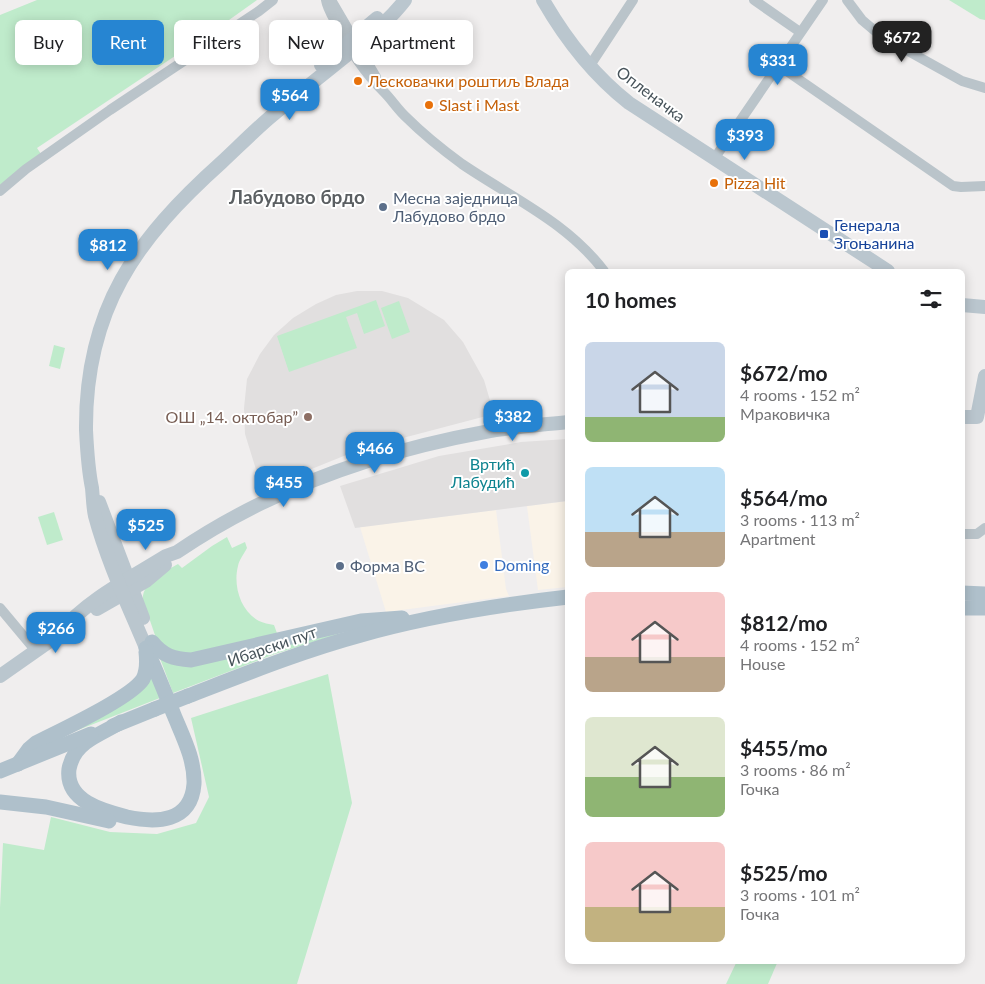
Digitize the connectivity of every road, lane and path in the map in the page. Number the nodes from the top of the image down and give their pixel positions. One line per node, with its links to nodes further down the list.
1 (273, 0): 21 (street)
2 (326, 0): 14 (street)
3 (331, 0): 14 (street)
4 (399, 0): 11 (street)
5 (405, 0): 12 (street)
6 (543, 0): 17 (street, Опленачка)
7 (633, 0): 17 (street)
8 (754, 0): 13 (street)
9 (823, 0): 13 (street)
10 (847, 0): 18 (street)
11 (378, 20)
12 (386, 20)
13 (800, 32): 16 (street)
14 (352, 44): 32 (street)
15 (366, 65): 22 (street)
16 (778, 65): 19 (street); 20 (street)
17 (589, 67): 19 (street, Опленачка)
18 (985, 88)
19 (714, 159): 23 (street, Опленачка)
20 (985, 186)
21 (0, 191)
22 (602, 269)
23 (885, 269)
24 (965, 306): 25 (street)
25 (985, 307)
26 (985, 376): 28 (street)
27 (965, 417): 28 (street)
28 (981, 417)
29 (565, 422): 32 (street)
30 (985, 528): 31 (street)
31 (965, 534)
32 (126, 586): 40 (street); 41 (street)
33 (965, 593): 34 (main road)
34 (985, 594)
35 (565, 597): 39 (main road, Ибарски пут)
36 (0, 608): 41 (street)
37 (965, 608): 38 (main road)
38 (985, 608)
39 (426, 619): 40 (main road); 43 (main road, Ибарски пут, bridge)
40 (149, 645): 43 (main road); 44 (main road); 46 (main road)
41 (36, 651): 42 (street)
42 (0, 676)
43 (121, 722): 44 (main road, Ибарски пут)
44 (18, 764): 45 (main road, Ибарски пут)
45 (0, 772)
46 (0, 802)

